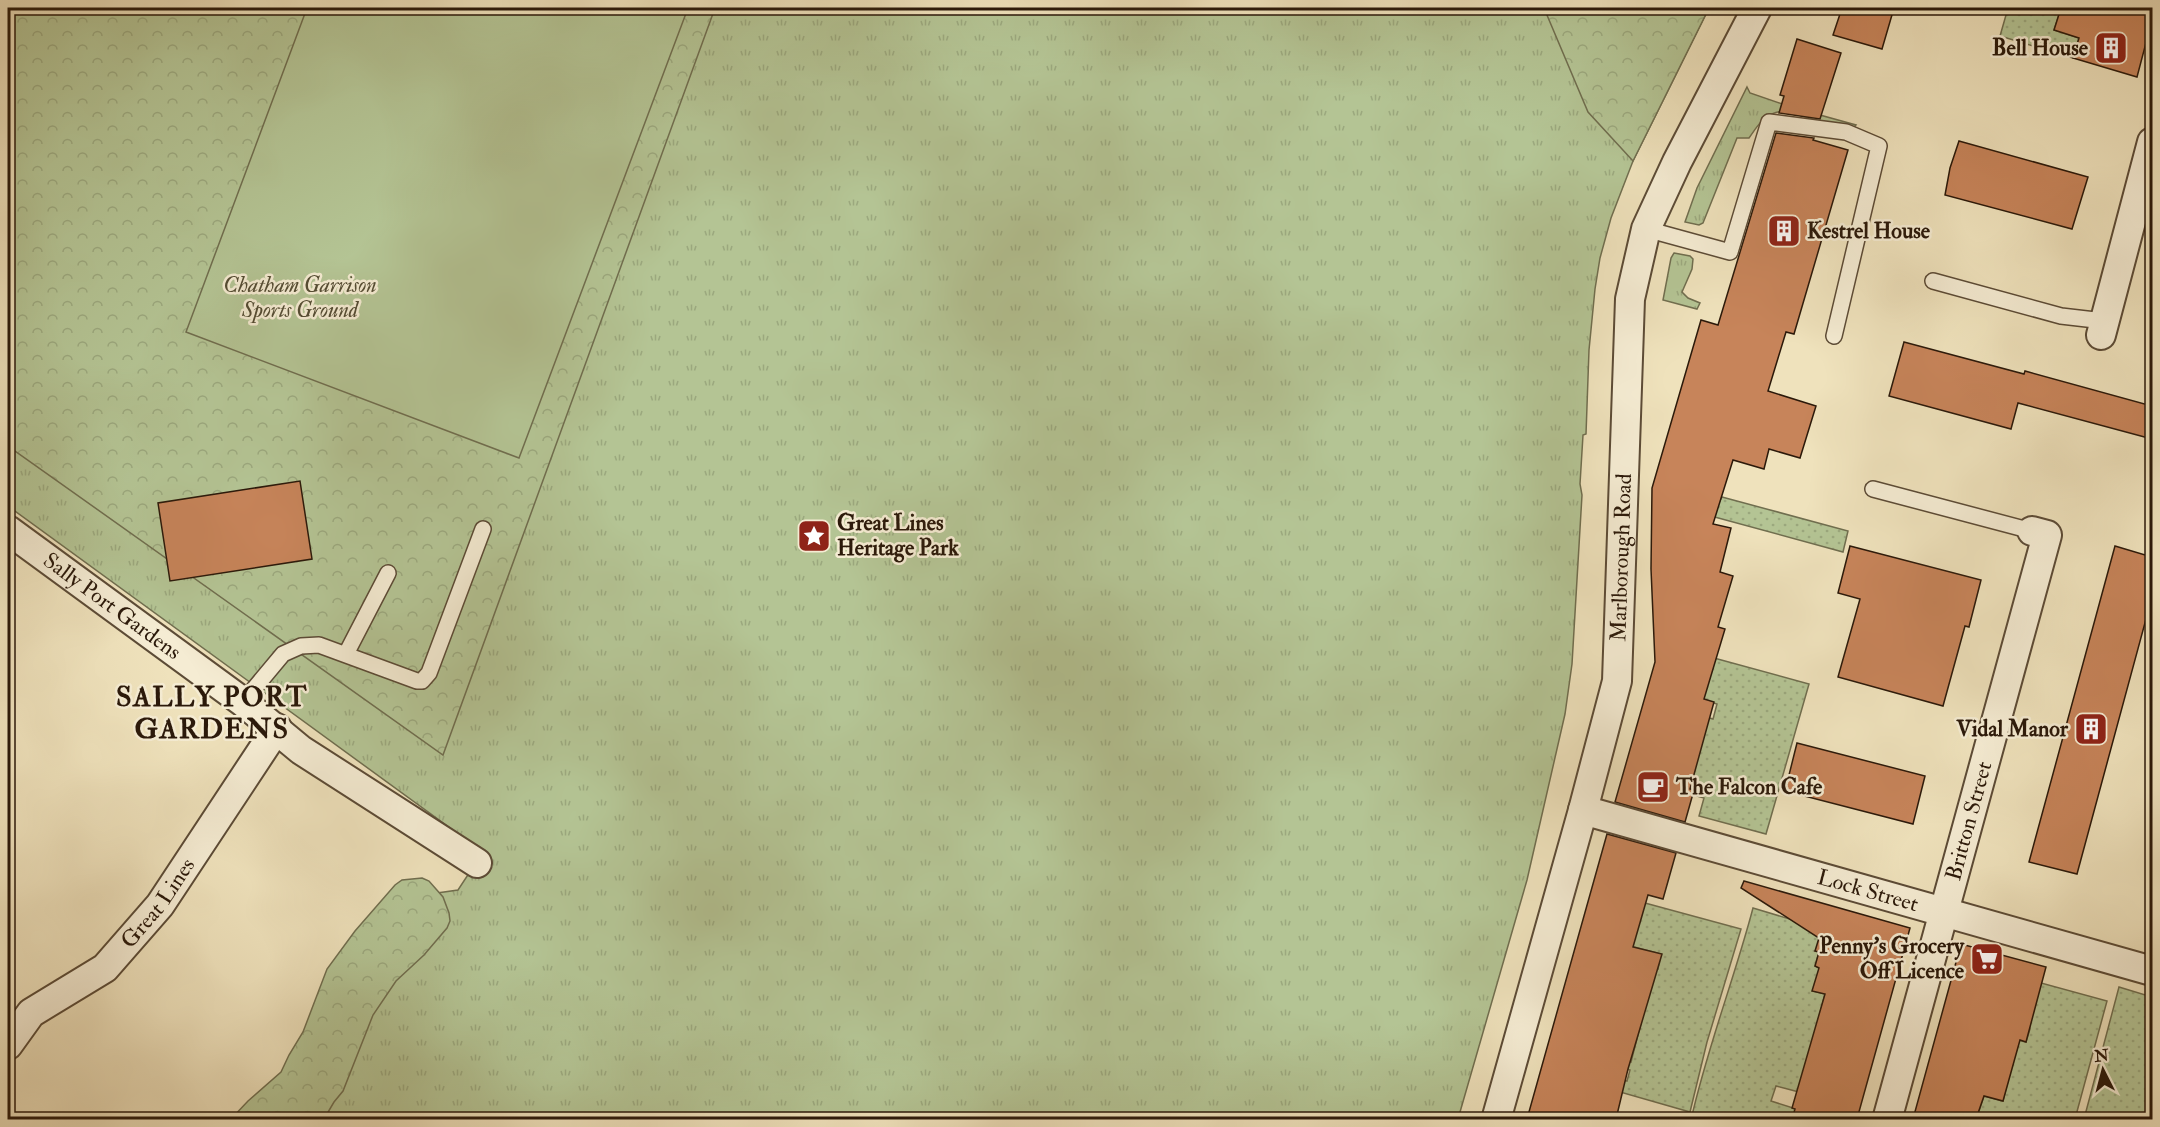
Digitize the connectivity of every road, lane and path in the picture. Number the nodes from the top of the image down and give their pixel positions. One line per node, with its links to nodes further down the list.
1 (1756, 8): 3 (street, Marlborough Road)
2 (2152, 142): 5 (street)
3 (1646, 229): 6 (lane); 15 (street, Marlborough Road)
4 (1933, 281): 5 (lane)
5 (2103, 328)
6 (1834, 336)
7 (1873, 489): 10 (lane)
8 (8, 530): 13 (street, Sally Port Gardens)
9 (483, 530): 12 (lane)
10 (2032, 531): 17 (street, Britton Street)
11 (388, 573): 12 (lane)
12 (346, 654): 13 (lane)
13 (243, 702): 14 (street, Sally Port Gardens)
14 (277, 728): 16 (street, Sally Port Gardens); 19 (street, Great Lines)
15 (1583, 810): 17 (street, Lock Street); 20 (street, Marlborough Road)
16 (477, 862)
17 (1944, 911): 18 (street, Lock Street); 21 (street, Britton Street)
18 (2152, 971)
19 (8, 1045)
20 (1496, 1119)
21 (1887, 1119)

